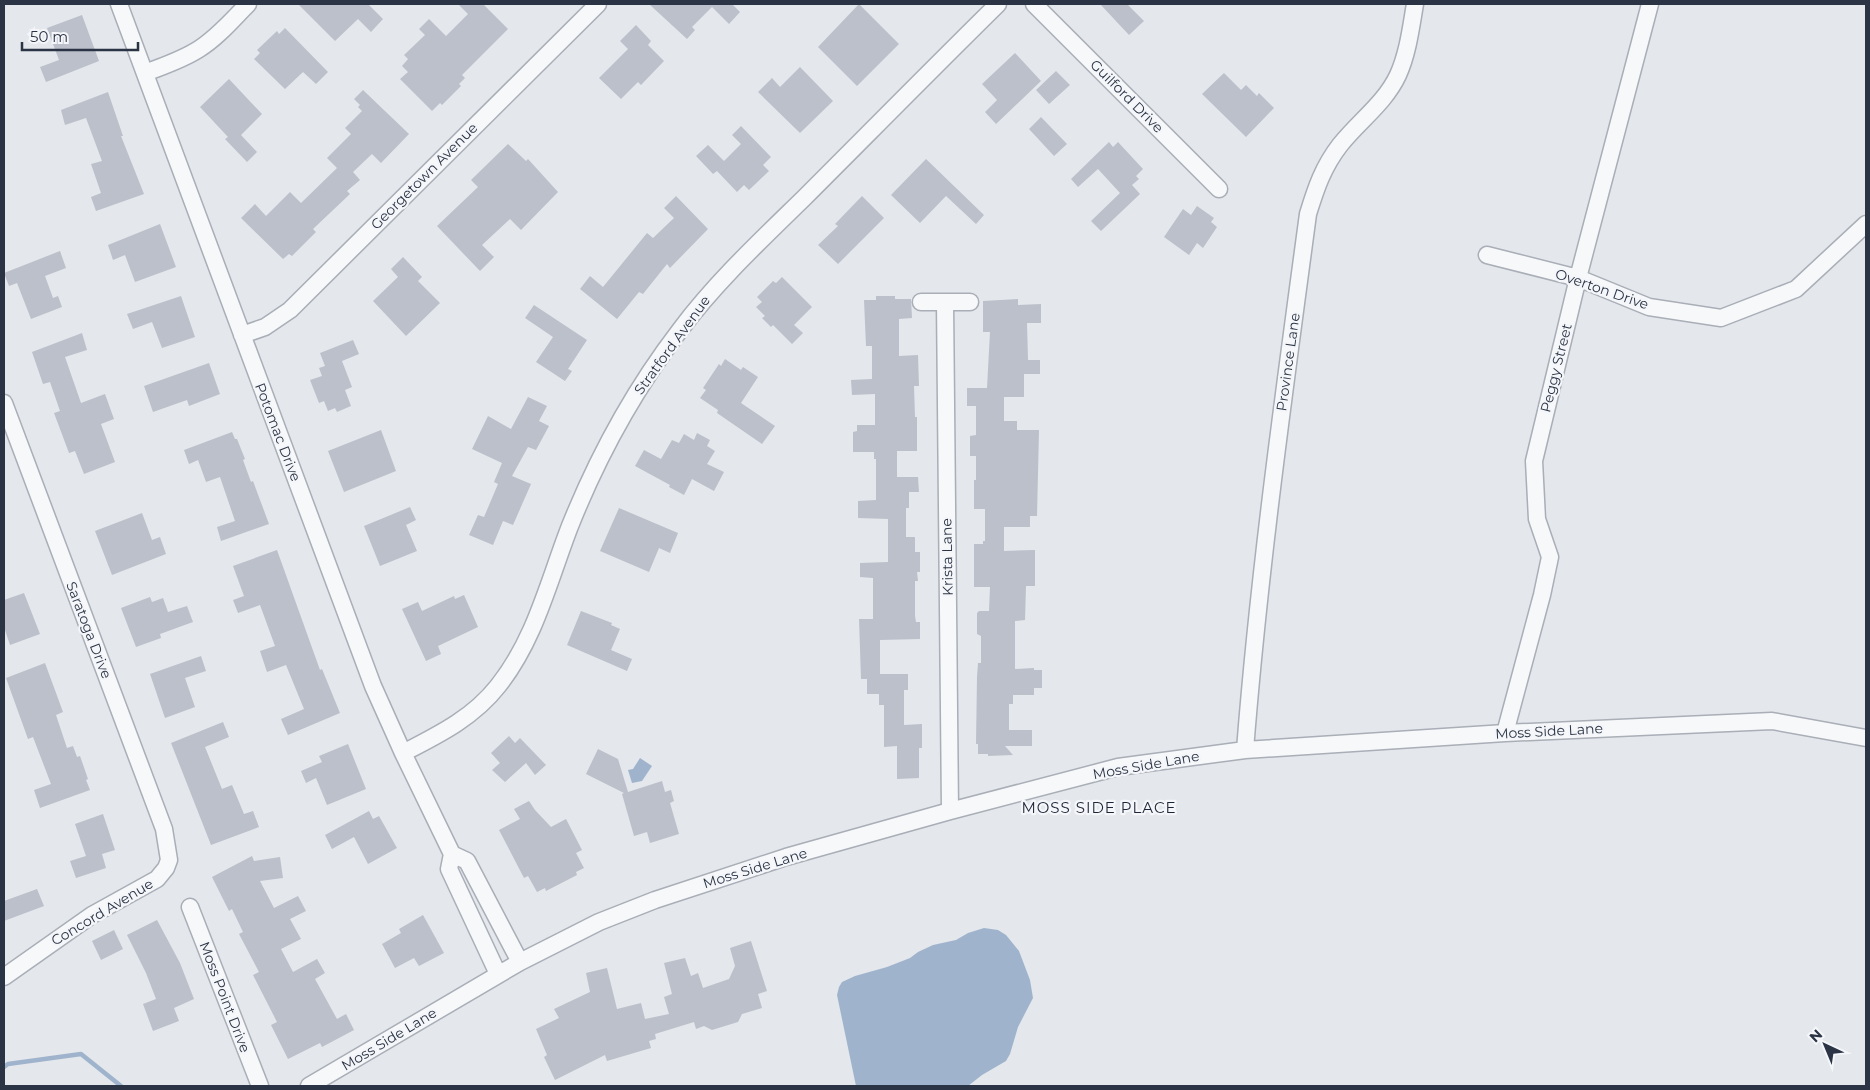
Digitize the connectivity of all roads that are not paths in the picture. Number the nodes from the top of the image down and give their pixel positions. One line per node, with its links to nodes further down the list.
1 (119, 4): 8 (street, Potomac Drive)
2 (248, 4): 8 (street)
3 (598, 4): 16 (street, Georgetown Avenue)
4 (998, 4): 21 (street, Stratford Avenue)
5 (1034, 4): 9 (street, Guilford Drive)
6 (1415, 4): 20 (street, Province Lane)
7 (1650, 4): 12 (street, Peggy Street)
8 (145, 74): 16 (street, Potomac Drive)
9 (1219, 189)
10 (1866, 224): 12 (street, Overton Drive)
11 (1487, 255): 12 (street, Overton Drive)
12 (1578, 278): 18 (street, Peggy Street)
13 (921, 302): 14 (street)
14 (945, 302): 15 (street); 22 (street, Krista Lane)
15 (970, 302)
16 (242, 335): 21 (street, Potomac Drive)
17 (4, 403): 24 (street, Saratoga Drive)
18 (1505, 733): 19 (street, Moss Side Lane); 20 (street, Moss Side Lane)
19 (1866, 738)
20 (1245, 750): 22 (street, Moss Side Lane)
21 (403, 754): 23 (street, Potomac Drive)
22 (950, 811): 26 (street, Moss Side Lane)
23 (452, 854): 26 (street, Potomac Drive); 27 (street, Potomac Drive)
24 (169, 860): 28 (street, Concord Avenue)
25 (190, 907): 29 (street, Moss Point Drive)
26 (520, 962): 27 (street, Moss Side Lane)
27 (498, 974): 30 (street, Moss Side Lane)
28 (4, 976)
29 (260, 1086)
30 (309, 1086)

